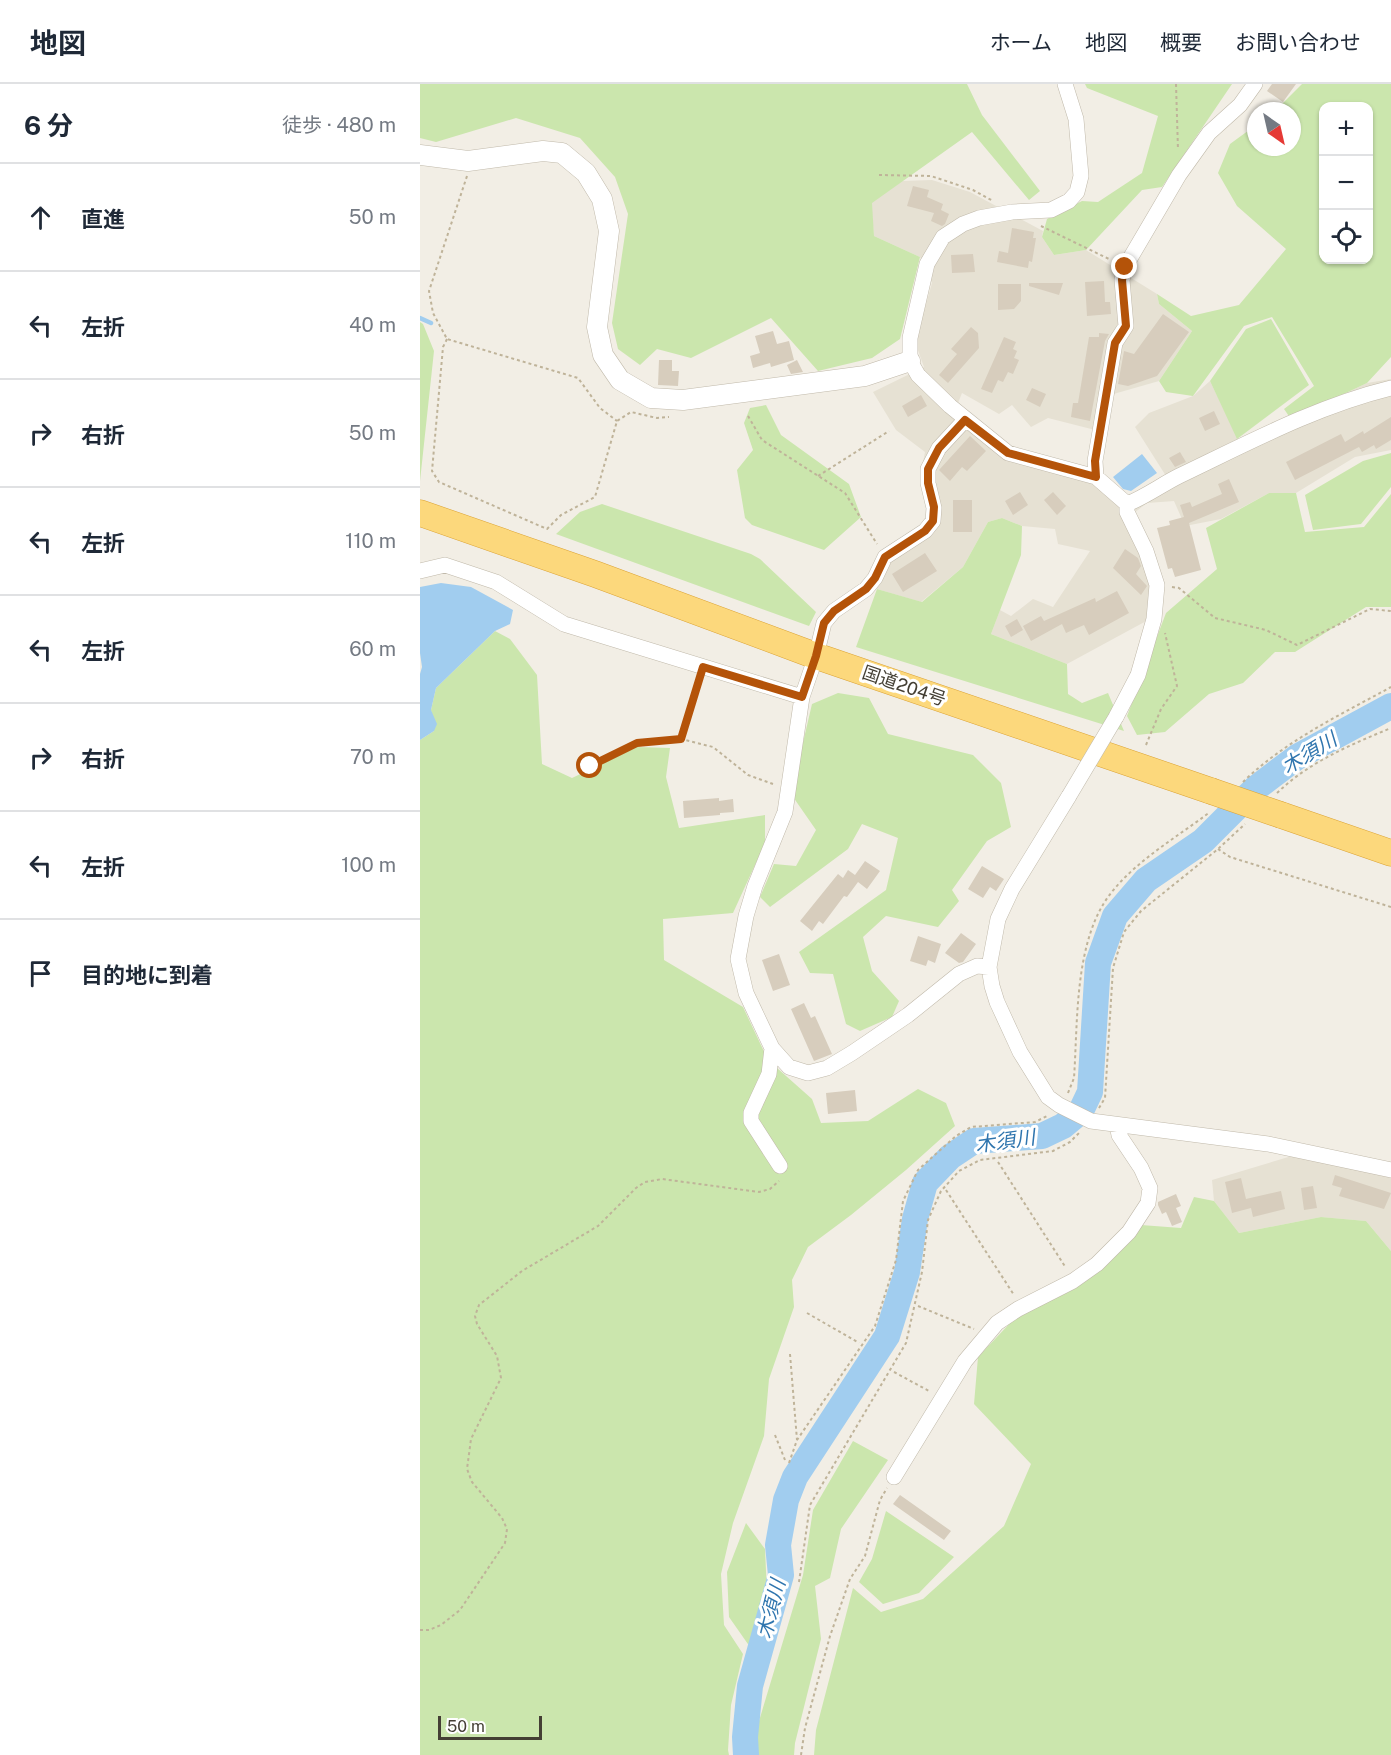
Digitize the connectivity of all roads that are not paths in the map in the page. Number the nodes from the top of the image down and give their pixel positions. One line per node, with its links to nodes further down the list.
1 (1065, 84): 4 (street)
2 (1255, 84): 7 (street)
3 (420, 155): 4 (street)
4 (910, 360): 6 (street)
5 (1391, 388): 8 (street)
6 (965, 420): 7 (street); 11 (street)
7 (1096, 477): 8 (street)
8 (1127, 504): 14 (street, bridge)
9 (420, 513): 11 (highway, 国道204号)
10 (420, 571): 12 (street)
11 (816, 656): 12 (street); 13 (highway, 国道204号, bridge)
12 (802, 697): 15 (street)
13 (1391, 853)
14 (989, 967): 15 (street); 16 (street)
15 (772, 1048): 17 (street)
16 (1117, 1125): 18 (street); 19 (street)
17 (780, 1166)
18 (1391, 1170)
19 (894, 1477)

